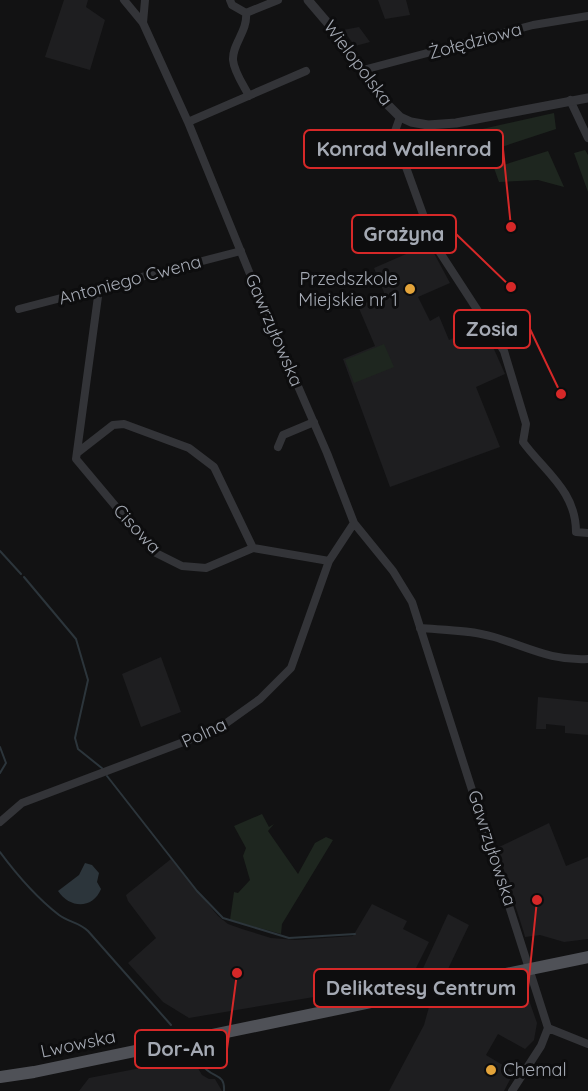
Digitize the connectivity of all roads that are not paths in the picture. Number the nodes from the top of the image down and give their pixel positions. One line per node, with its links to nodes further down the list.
1 (145, 0): 8 (street, Gawrzyłowska)
2 (230, 0): 6 (street)
3 (278, 0): 6 (street)
4 (308, 0): 9 (street, Wielopolska)
5 (130, 2): 8 (street, Gawrzyłowska)
6 (246, 13): 11 (street)
7 (588, 16): 9 (street, Żołędziowa)
8 (143, 23): 15 (street, Gawrzyłowska)
9 (363, 70): 14 (street, Wielopolska)
10 (306, 71): 11 (street)
11 (249, 96): 15 (street)
12 (588, 99): 13 (street, Wielopolska)
13 (570, 100): 14 (street, Wielopolska); 16 (street)
14 (400, 117): 24 (street)
15 (188, 122): 17 (street, Gawrzyłowska)
16 (588, 138)
17 (241, 251): 18 (street, Antoniego Cwena); 20 (street, Gawrzyłowska)
18 (99, 289): 19 (street, Antoniego Cwena); 22 (street)
19 (19, 309)
20 (314, 422): 21 (street); 23 (street, Gawrzyłowska)
21 (278, 447)
22 (77, 453): 25 (street, Cisowa); 25 (street)
23 (354, 523): 26 (street, Polna); 27 (street, Gawrzyłowska)
24 (588, 533)
25 (253, 548): 26 (street)
26 (329, 561): 29 (street, Polna)
27 (420, 628): 28 (street); 31 (street, Gawrzyłowska)
28 (588, 659)
29 (0, 822)
30 (588, 957): 31 (main road, Lwowska)
31 (530, 969): 32 (street, Gawrzyłowska); 34 (main road, Lwowska)
32 (548, 1028): 33 (street); 37 (street)
33 (588, 1044)
34 (34, 1072): 35 (main road, Lwowska); 36 (main road, Lwowska)
35 (0, 1077)
36 (0, 1083)
37 (512, 1091)

